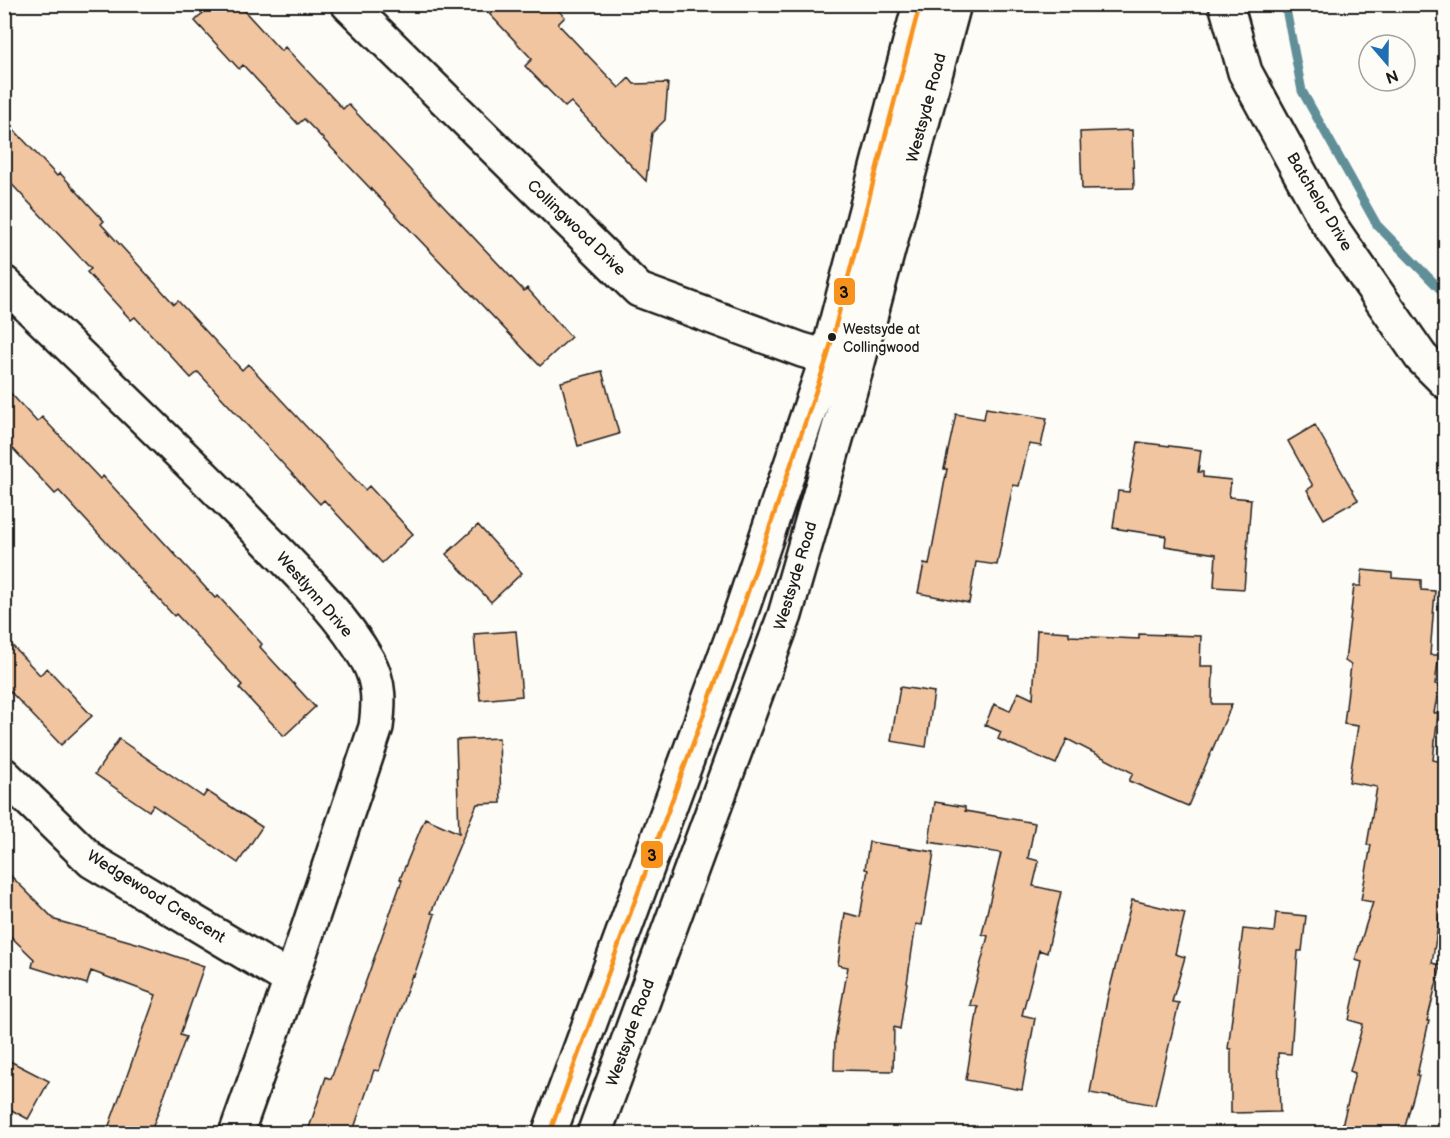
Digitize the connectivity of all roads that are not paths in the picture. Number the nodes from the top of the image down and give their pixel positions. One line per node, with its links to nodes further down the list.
1 (348, 4): 6 (street, Collingwood Drive)
2 (920, 4): 6 (street, Westsyde Road)
3 (954, 4): 6 (street, Westsyde Road)
4 (1226, 4): 7 (street, Batchelor Drive)
5 (4, 284): 9 (street, Westlynn Drive)
6 (842, 362): 11 (street, Westsyde Road); 12 (street, Westsyde Road)
7 (1446, 382)
8 (4, 775): 9 (street, Wedgewood Crescent)
9 (291, 980): 10 (street, Westlynn Drive)
10 (236, 1134)
11 (549, 1134)
12 (594, 1134)

